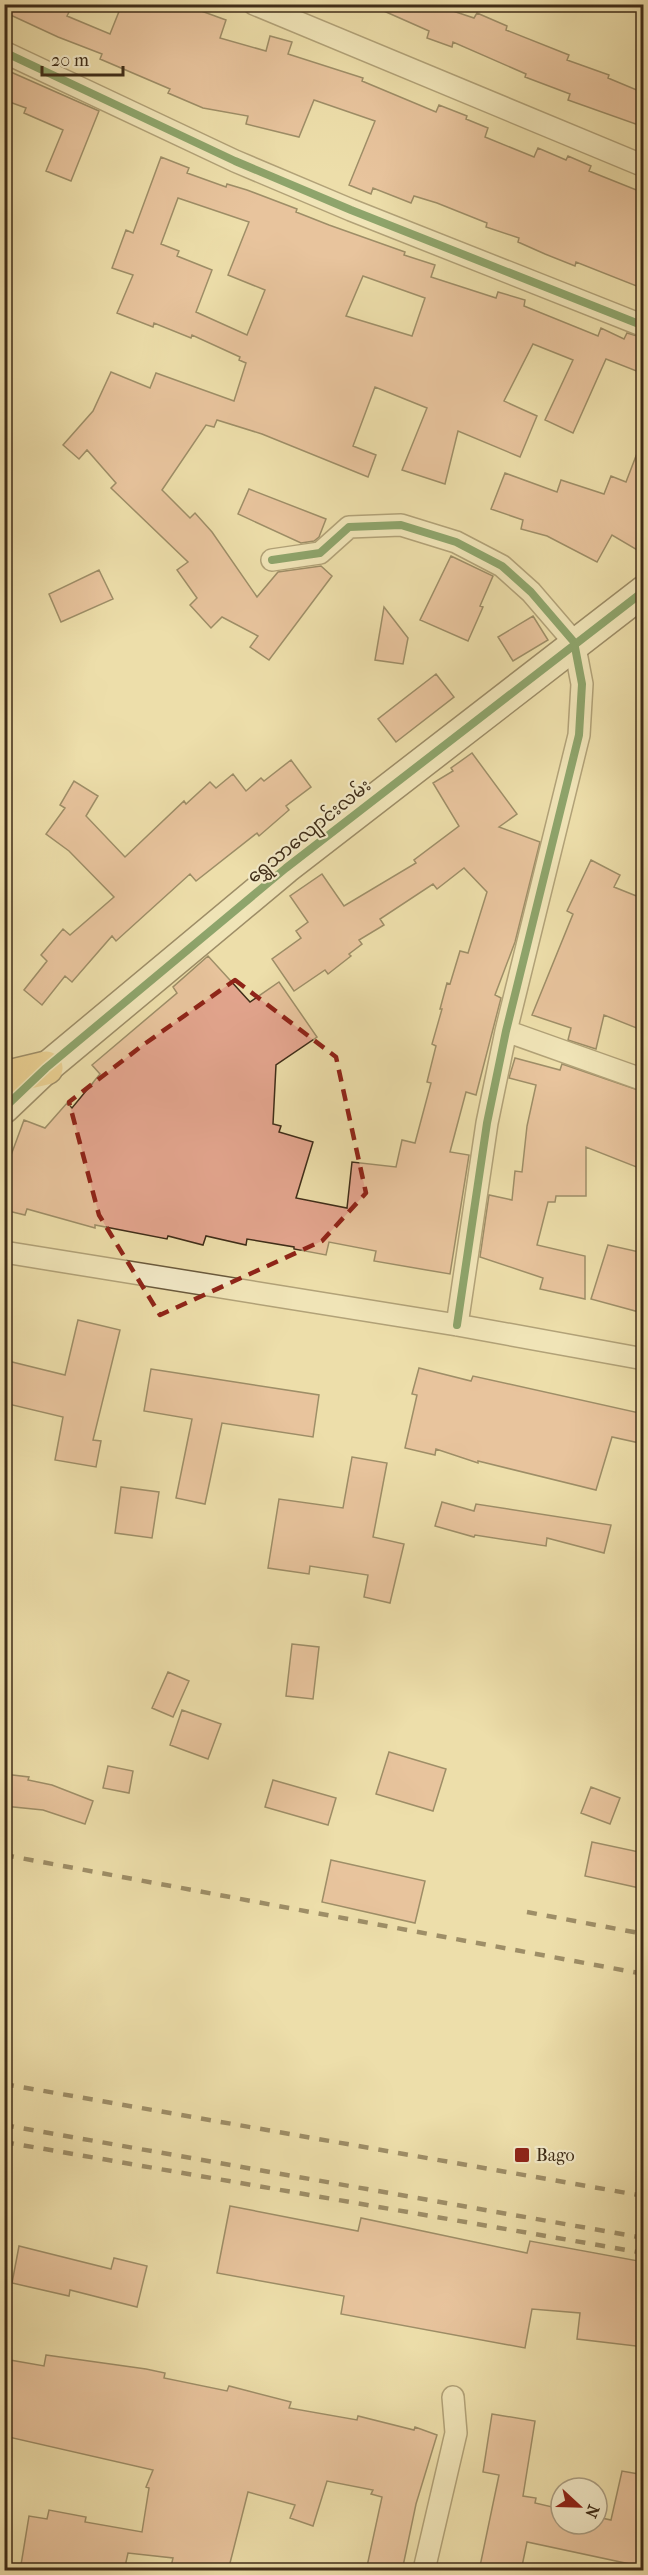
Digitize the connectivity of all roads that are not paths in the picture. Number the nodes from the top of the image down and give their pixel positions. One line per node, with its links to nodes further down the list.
1 (254, 4): 3 (street)
2 (4, 52): 4 (street)
3 (644, 166)
4 (644, 326)
5 (272, 560): 7 (street)
6 (644, 591): 7 (street, ရွှေသာလျောင်းလမ်း)
7 (574, 642): 8 (street); 9 (street, ရွှေသာလျောင်းလမ်း)
8 (507, 1031): 11 (street); 14 (street)
9 (46, 1068): 10 (highway); 12 (street, ရွှေသာလျောင်းလမ်း)
10 (4, 1078)
11 (644, 1080)
12 (4, 1108)
13 (4, 1252): 14 (street)
14 (457, 1325): 15 (street)
15 (644, 1359)
16 (453, 2397): 17 (street)
17 (424, 2571)

